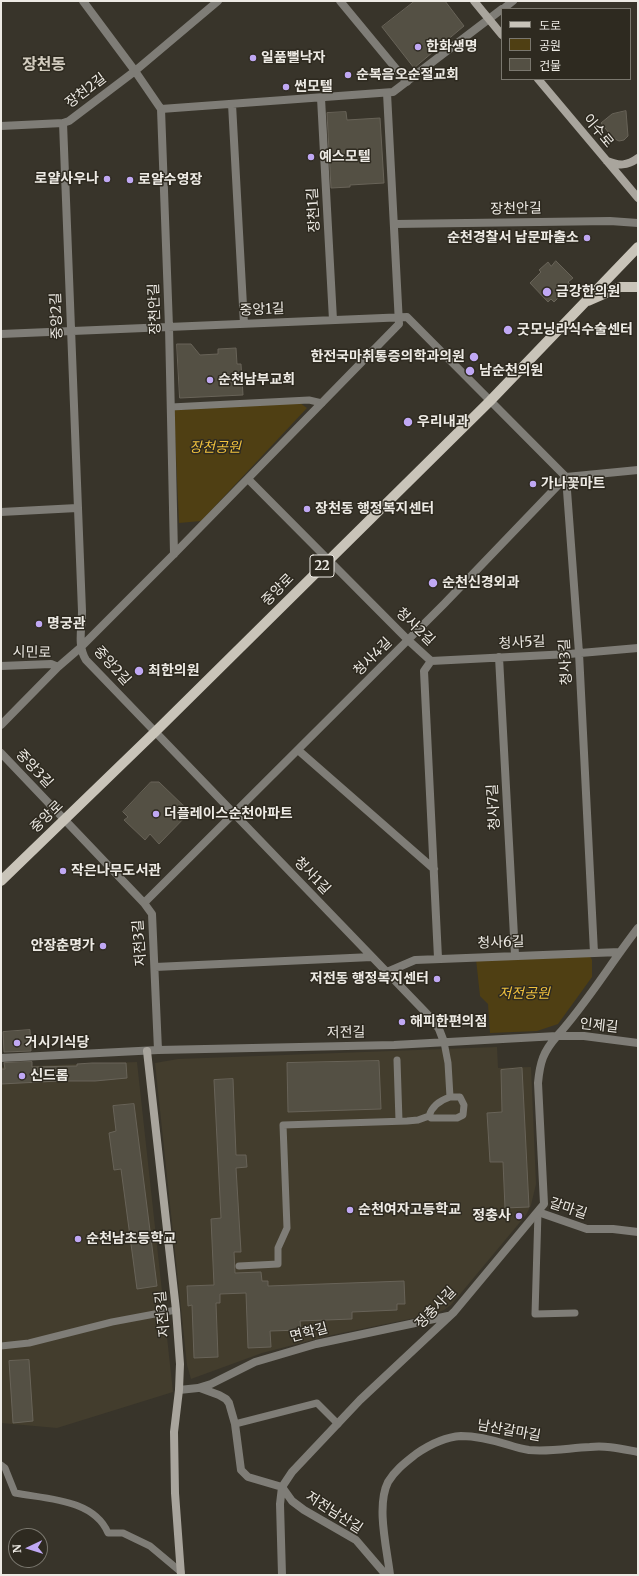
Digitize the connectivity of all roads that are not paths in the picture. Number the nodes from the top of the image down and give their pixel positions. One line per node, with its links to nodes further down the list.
1 (83, 1): 10 (street)
2 (218, 1): 10 (street, 장천2길)
3 (340, 1): 12 (street)
4 (474, 1): 8 (street)
5 (513, 1): 6 (street)
6 (503, 8)
7 (501, 10): 8 (street)
8 (489, 20): 9 (street); 12 (street)
9 (501, 34)
10 (135, 70): 16 (street); 17 (street, 장천2길)
11 (539, 80): 20 (street, 이수로)
12 (407, 82): 13 (street)
13 (387, 94): 14 (street); 23 (street)
14 (321, 98): 15 (street); 28 (street, 장천1길)
15 (232, 104): 16 (street); 29 (street)
16 (161, 109): 30 (street, 장천안길)
17 (63, 123): 18 (street, 장천2길); 31 (street, 중앙2길)
18 (1, 126)
19 (638, 158): 20 (street)
20 (606, 161): 21 (street, 이수로)
21 (638, 198)
22 (638, 222): 23 (street, 장천안길)
23 (395, 224): 27 (street)
24 (638, 247): 26 (main road, 중앙로 / 22)
25 (638, 287): 26 (main road)
26 (583, 304): 33 (main road, 중앙로 / 22)
27 (399, 317): 28 (street, 중앙1길); 33 (street, 중앙1길); 34 (street)
28 (333, 320): 29 (street, 중앙1길)
29 (244, 324): 30 (street, 중앙1길)
30 (169, 327): 31 (street, 중앙1길); 35 (street, 장천안길)
31 (71, 332): 32 (street, 중앙1길); 39 (street, 중앙2길)
32 (1, 334)
33 (490, 401): 37 (street); 42 (main road, 중앙로 / 22)
34 (322, 404): 35 (lane); 38 (street)
35 (171, 407): 41 (street, 장천안길)
36 (638, 470): 37 (street)
37 (566, 477): 43 (street, 청사4길); 46 (street, 청사3길)
38 (248, 479): 41 (street); 42 (street, 청사2길)
39 (77, 508): 40 (street); 44 (street, 중앙2길)
40 (1, 512)
41 (174, 554): 44 (street)
42 (329, 559): 43 (street, 청사2길); 52 (main road, 중앙로 / 22)
43 (408, 640): 48 (street, 청사2길); 53 (street, 청사4길)
44 (80, 648): 50 (street, 시민로); 52 (street, 중앙2길)
45 (638, 648): 46 (street, 청사5길)
46 (579, 653): 47 (street, 청사5길); 62 (street, 청사3길)
47 (499, 657): 48 (street, 청사5길); 63 (street, 청사7길)
48 (431, 661): 57 (street, 청사2길)
49 (1, 666): 50 (street, 시민로)
50 (58, 667): 51 (street)
51 (1, 725)
52 (155, 732): 55 (street, 청사1길); 56 (main road, 중앙로 / 22)
53 (298, 750): 55 (street, 청사4길); 57 (street)
54 (1, 754): 56 (street, 중앙3길)
55 (234, 813): 59 (street, 청사4길); 64 (street, 청사1길)
56 (64, 820): 58 (main road, 중앙로 / 22); 59 (street, 저전3길)
57 (434, 869): 65 (street, 청사2길)
58 (1, 882)
59 (144, 903): 66 (street, 저전3길)
60 (638, 928): 61 (street)
61 (620, 952): 62 (street, 청사6길); 68 (street)
62 (594, 953): 63 (street, 청사6길)
63 (515, 955): 65 (street, 청사6길)
64 (372, 957): 66 (street); 67 (street, 청사1길)
65 (438, 958): 67 (street, 청사6길)
66 (155, 967): 71 (street, 저전3길)
67 (387, 972): 69 (street, 청사1길)
68 (557, 1036): 69 (street, 저전길); 70 (street, 인제길); 78 (street, 정충사길)
69 (444, 1042): 71 (street, 저전길); 75 (lane)
70 (638, 1043)
71 (158, 1050): 72 (street, 저전길)
72 (147, 1051): 73 (street, 저전길); 81 (street, 저전3길)
73 (1, 1058)
74 (397, 1060): 77 (lane)
75 (450, 1098): 76 (lane); 76 (lane)
76 (429, 1116): 77 (lane)
77 (399, 1121): 80 (lane)
78 (538, 1212): 79 (street, 갈마길); 82 (lane); 83 (street, 정충사길)
79 (638, 1232)
80 (239, 1266)
81 (176, 1310): 84 (lane); 86 (street, 저전3길)
82 (575, 1313)
83 (449, 1316): 85 (street, 면학길); 88 (street, 정충사길)
84 (1, 1346)
85 (200, 1388): 86 (street, 면학길); 87 (street)
86 (180, 1390): 92 (street, 저전3길)
87 (235, 1424): 88 (lane); 91 (street)
88 (338, 1424): 91 (street, 정충사길)
89 (638, 1452): 95 (street, 남산갈마길)
90 (1, 1465): 92 (lane)
91 (282, 1487): 93 (street); 94 (street, 저전남산길)
92 (181, 1573)
93 (282, 1575)
94 (386, 1575)
95 (390, 1575)

